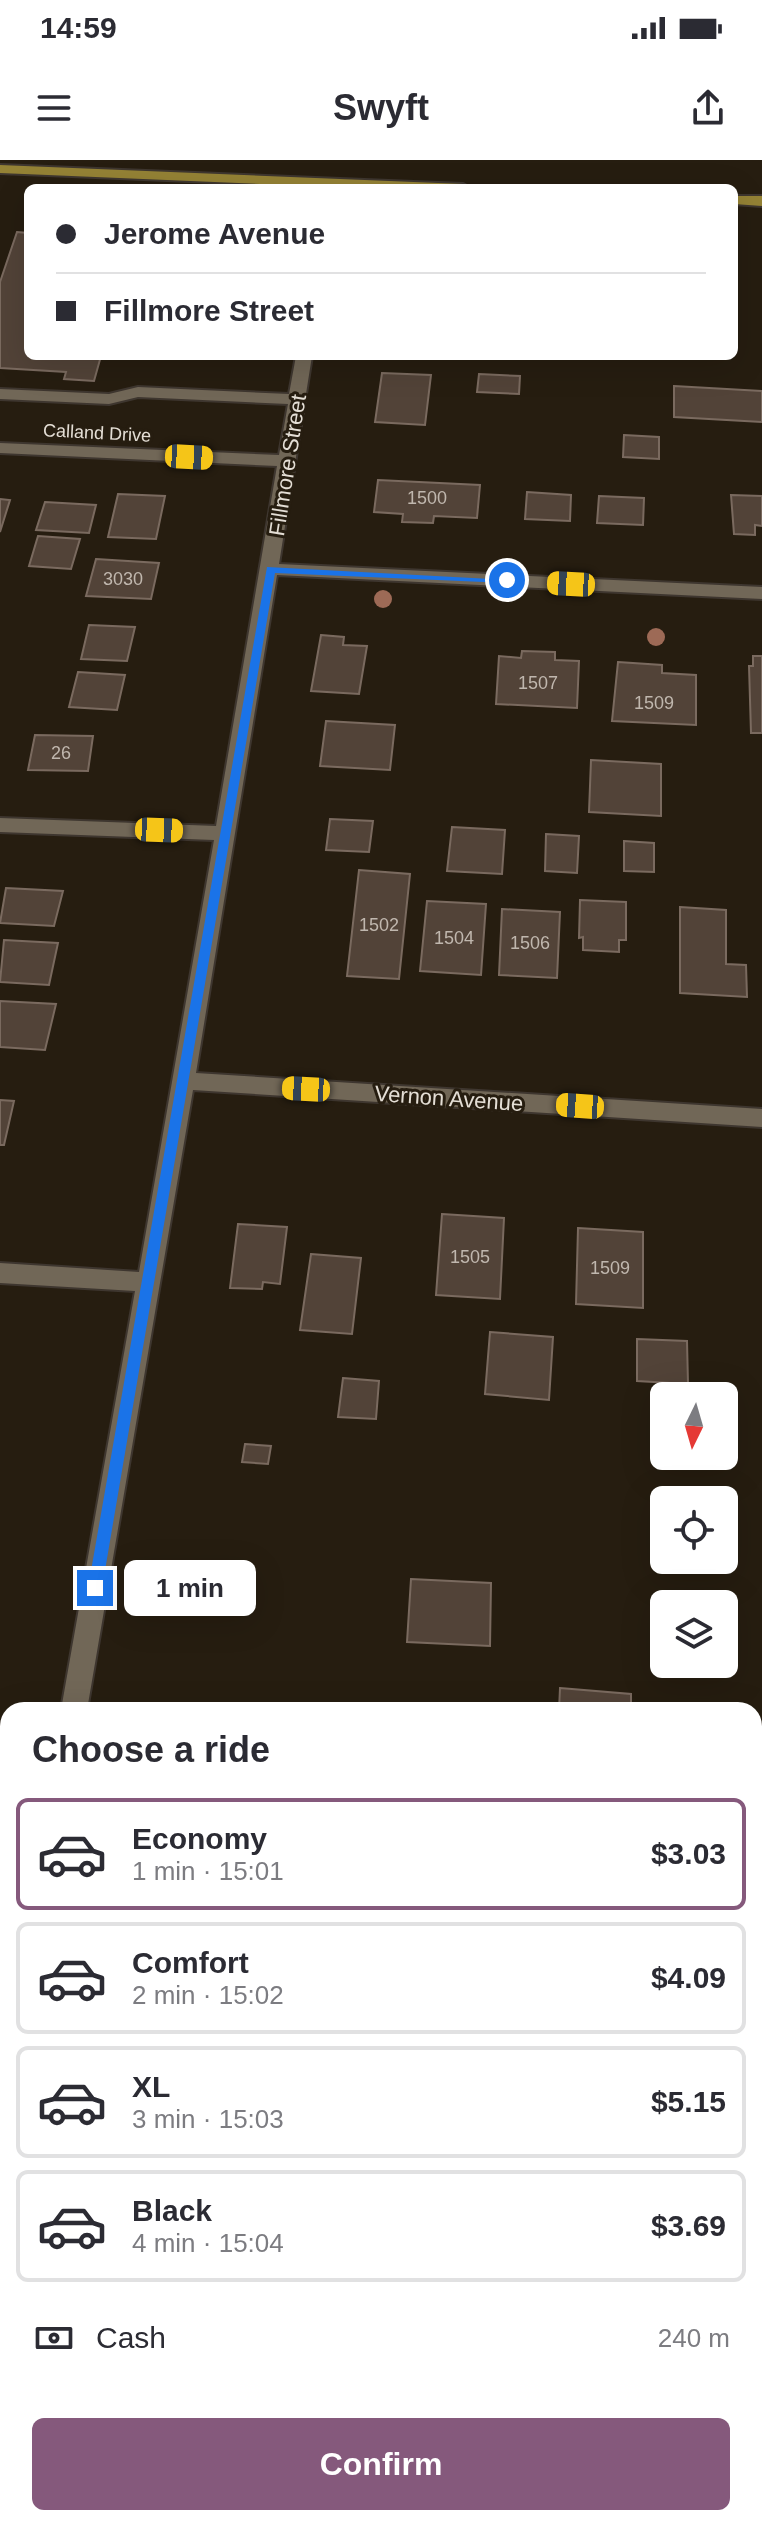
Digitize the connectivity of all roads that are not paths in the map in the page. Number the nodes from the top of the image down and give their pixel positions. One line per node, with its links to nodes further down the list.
1 (0, 169): 2 (main road)
2 (308, 184)
3 (738, 200): 4 (main road)
4 (762, 201)
5 (303, 360): 7 (street, Fillmore Street)
6 (0, 394): 7 (street)
7 (297, 399): 9 (street, Fillmore Street)
8 (0, 448): 9 (street, Calland Drive)
9 (288, 461): 10 (street, Fillmore Street)
10 (270, 569): 11 (street); 13 (street, Fillmore Street)
11 (762, 593)
12 (0, 825): 13 (street)
13 (224, 833): 14 (street, Fillmore Street)
14 (184, 1081): 15 (street, Vernon Avenue); 17 (street, Fillmore Street)
15 (762, 1118)
16 (0, 1273): 17 (street)
17 (148, 1282): 18 (street, Fillmore Street)
18 (75, 1702)

